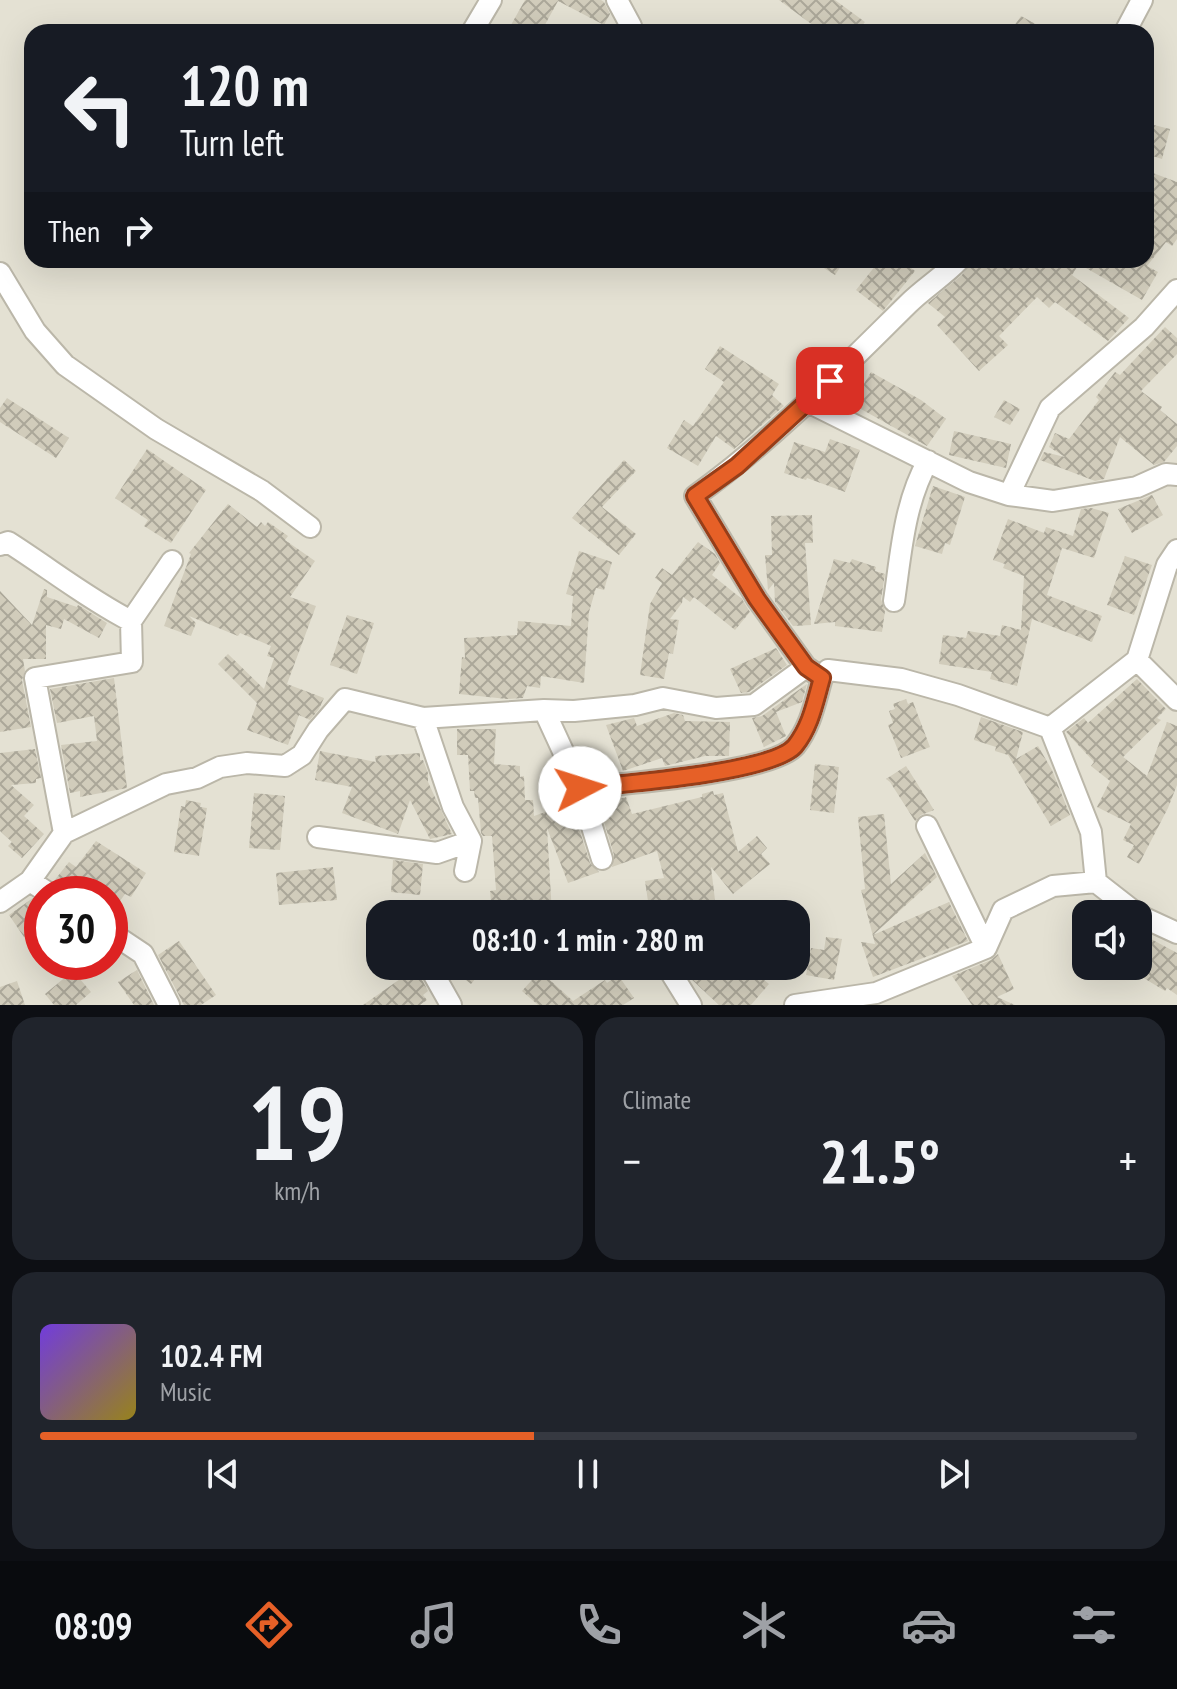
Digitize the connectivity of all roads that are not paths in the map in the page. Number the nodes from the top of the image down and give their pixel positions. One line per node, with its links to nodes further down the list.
1 (491, 0): 4 (street)
2 (617, 0): 5 (street)
3 (1136, 3): 6 (street)
4 (477, 24)
5 (630, 24)
6 (1128, 24)
7 (946, 268): 10 (street)
8 (0, 273): 14 (street)
9 (1177, 290): 13 (street)
10 (808, 402): 11 (street); 21 (street)
11 (928, 461): 13 (street); 18 (street)
12 (1177, 475): 13 (street)
13 (1009, 495)
14 (310, 527)
15 (0, 545): 19 (street)
16 (1177, 550): 20 (street)
17 (172, 561): 19 (street)
18 (894, 601)
19 (131, 621): 28 (street)
20 (1137, 660): 22 (street); 25 (street)
21 (814, 672): 23 (street); 25 (street); 26 (street)
22 (1177, 700)
23 (544, 710): 24 (street); 26 (street)
24 (423, 718): 28 (street); 30 (street)
25 (1050, 728): 34 (street)
26 (580, 788): 31 (street)
27 (927, 826): 41 (street)
28 (64, 833): 33 (street)
29 (318, 837): 30 (street)
30 (471, 841): 32 (street)
31 (602, 859)
32 (465, 871)
33 (34, 876)
34 (1096, 882): 36 (street); 41 (street)
35 (24, 885): 37 (street)
36 (1118, 900)
37 (0, 902)
38 (1152, 922): 39 (street)
39 (1177, 933)
40 (128, 944): 45 (street)
41 (986, 948): 44 (street)
42 (437, 980): 46 (street)
43 (675, 980): 47 (street)
44 (879, 999): 48 (street)
45 (169, 1005)
46 (451, 1005)
47 (691, 1005)
48 (797, 1005)

